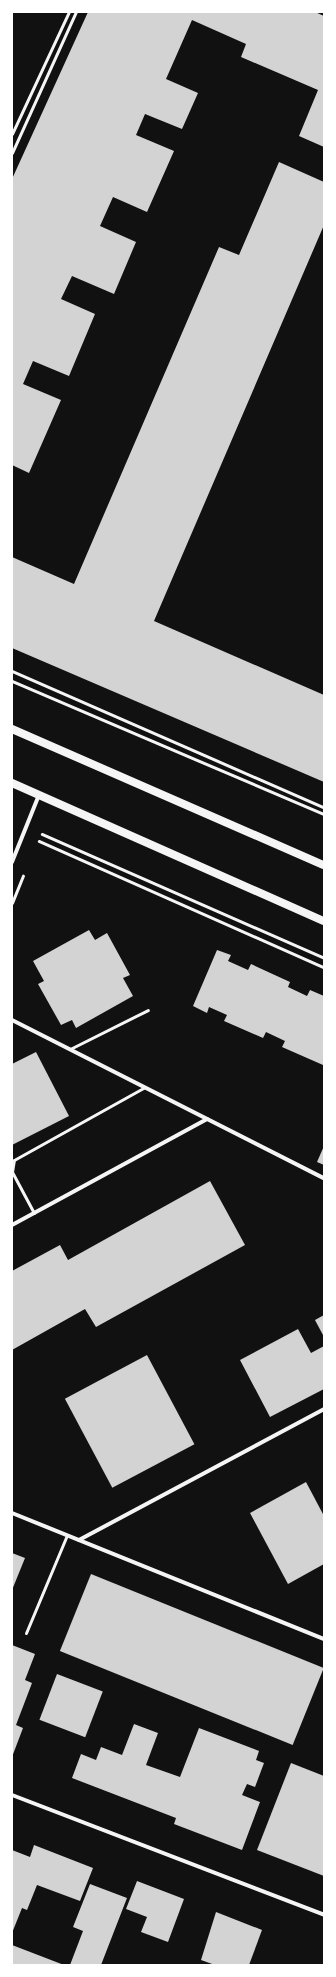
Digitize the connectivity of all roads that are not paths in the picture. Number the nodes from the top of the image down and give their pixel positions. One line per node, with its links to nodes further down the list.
1 (12, 729): 5 (main road)
2 (12, 783): 3 (main road)
3 (39, 795): 4 (street); 6 (main road)
4 (12, 862)
5 (324, 865)
6 (324, 921)
7 (148, 1010): 9 (lane)
8 (12, 1020): 9 (street)
9 (70, 1049): 10 (street)
10 (145, 1087): 11 (street); 13 (lane)
11 (207, 1119): 12 (street); 13 (street)
12 (324, 1178)
13 (34, 1213): 14 (street)
14 (12, 1225)
15 (324, 1409): 18 (street)
16 (12, 1513): 17 (street)
17 (66, 1535): 18 (street); 19 (lane)
18 (79, 1540): 20 (street)
19 (26, 1632)
20 (324, 1639)
21 (12, 1795): 22 (street)
22 (324, 1915)

